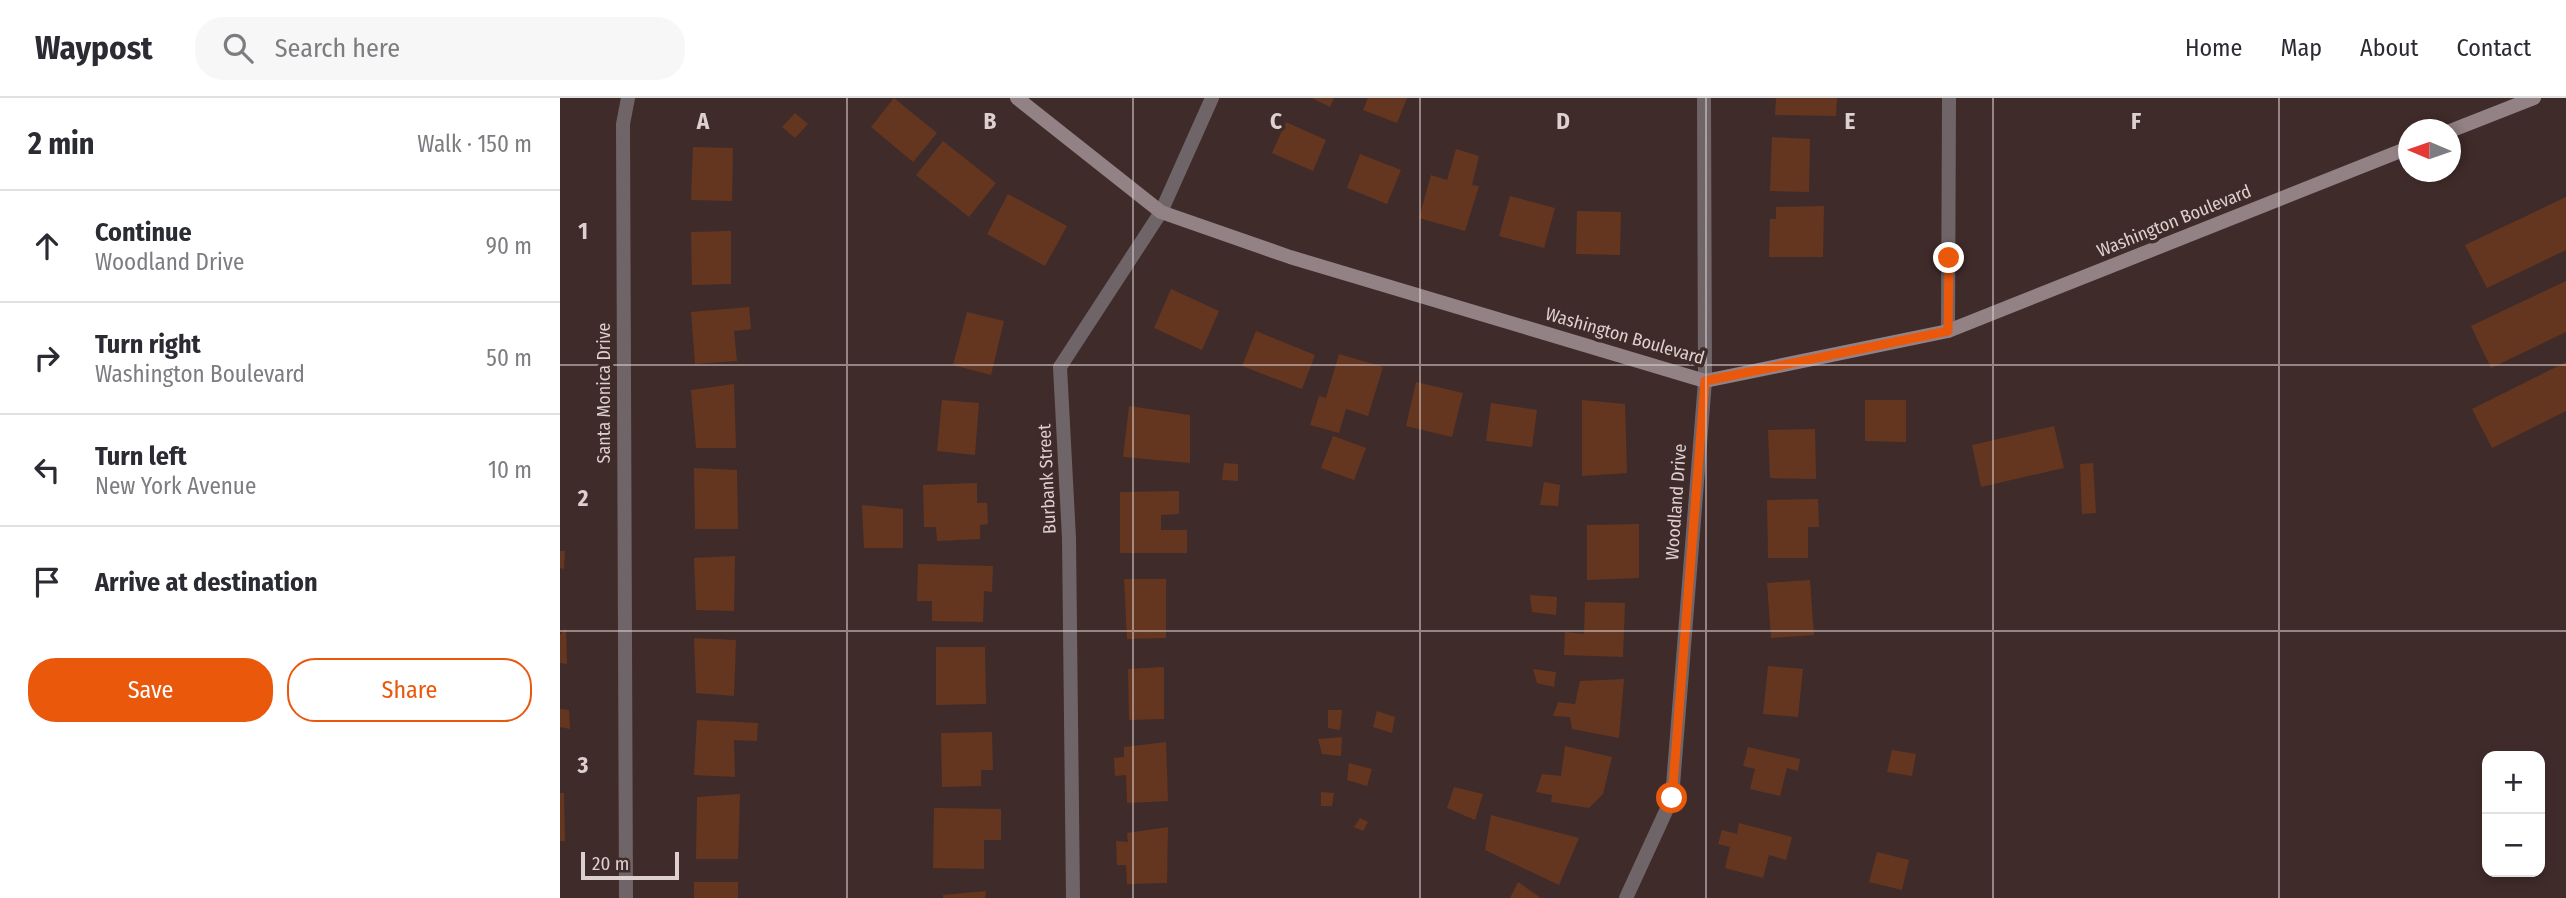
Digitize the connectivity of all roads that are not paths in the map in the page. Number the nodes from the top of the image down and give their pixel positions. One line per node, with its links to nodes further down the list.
1 (628, 98): 12 (street, Santa Monica Drive)
2 (1017, 98): 9 (street, Washington Boulevard)
3 (1212, 98): 9 (street, Burbank Street)
4 (1704, 98): 11 (street, Woodland Drive)
5 (1948, 98): 10 (street)
6 (2534, 98): 7 (street)
7 (2461, 127)
8 (2398, 152): 10 (street, Washington Boulevard)
9 (1161, 212): 11 (street, Washington Boulevard); 13 (street, Burbank Street)
10 (1948, 331): 11 (street, Washington Boulevard)
11 (1705, 381): 14 (street, Woodland Drive)
12 (626, 898)
13 (1073, 898)
14 (1626, 898)

